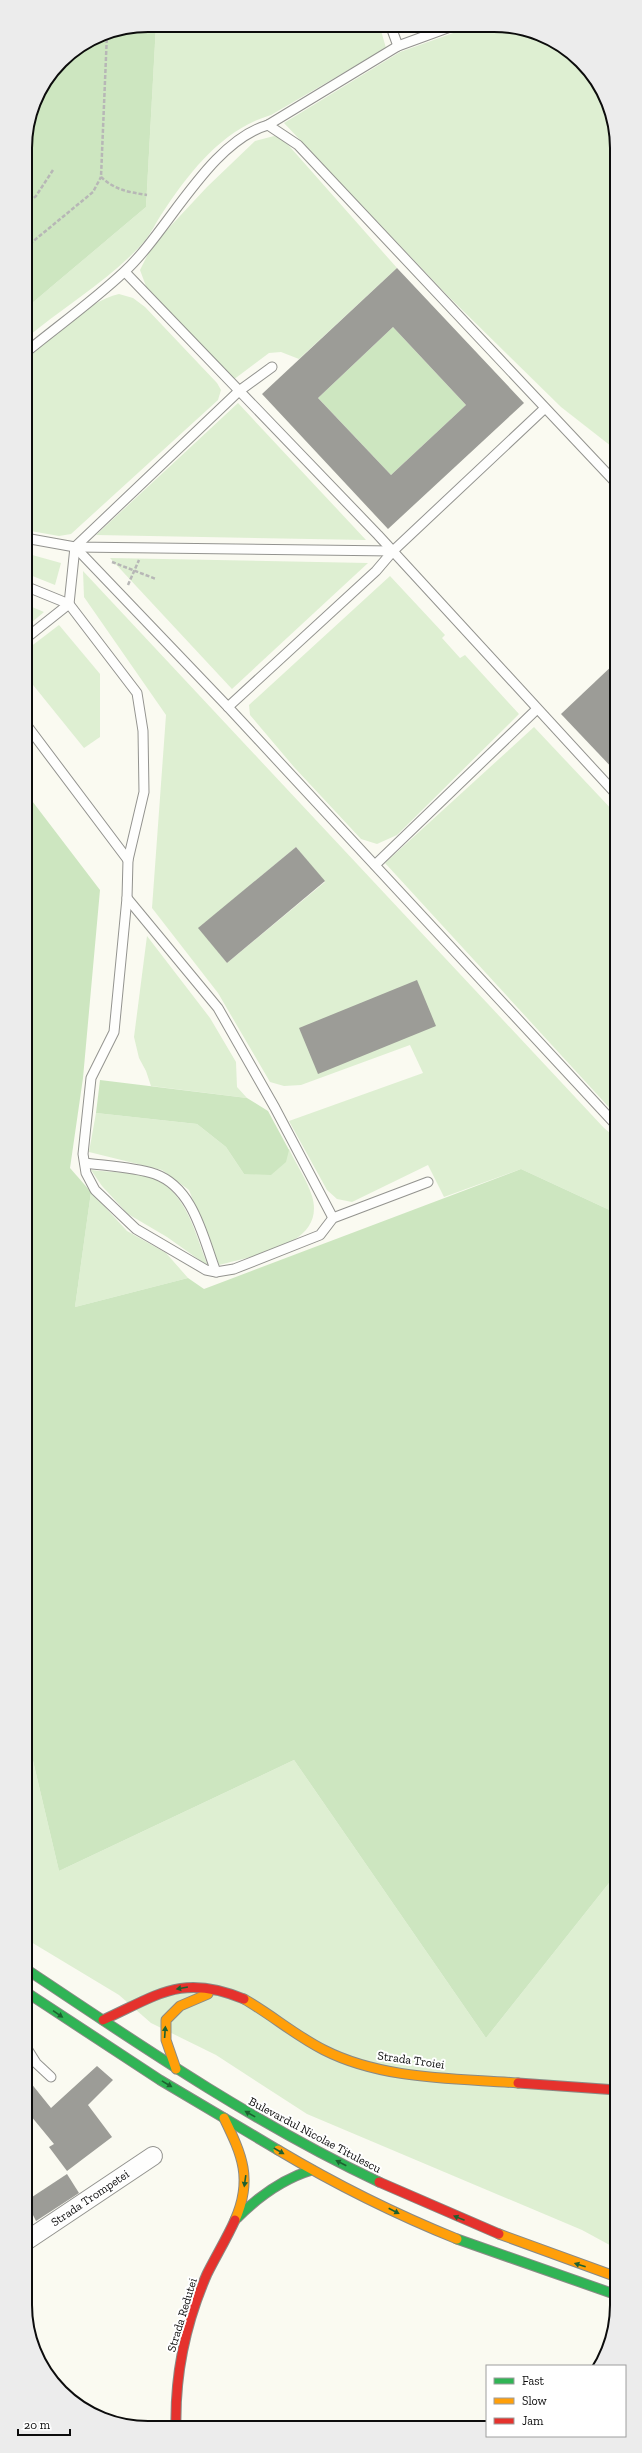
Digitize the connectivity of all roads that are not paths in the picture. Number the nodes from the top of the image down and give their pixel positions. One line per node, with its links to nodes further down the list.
1 (393, 32): 3 (lane)
2 (436, 32): 3 (lane)
3 (398, 46): 4 (lane)
4 (268, 125): 5 (lane); 9 (lane)
5 (125, 272): 6 (lane); 8 (lane)
6 (32, 347)
7 (272, 367): 8 (lane)
8 (239, 391): 12 (lane); 13 (lane)
9 (544, 409): 10 (lane); 13 (lane)
10 (610, 477)
11 (32, 539): 12 (lane)
12 (75, 547): 13 (lane); 15 (lane); 17 (lane)
13 (393, 551): 17 (lane); 18 (lane)
14 (32, 589): 15 (lane)
15 (69, 604): 16 (lane); 21 (lane)
16 (32, 633)
17 (228, 707): 22 (lane)
18 (537, 709): 20 (lane); 22 (lane)
19 (32, 731): 21 (lane)
20 (610, 788)
21 (128, 860): 23 (lane)
22 (375, 865): 24 (lane)
23 (127, 898): 25 (lane); 27 (lane)
24 (610, 1119)
25 (85, 1163): 28 (lane); 28 (lane)
26 (428, 1182): 27 (lane)
27 (333, 1218): 28 (lane)
28 (216, 1272)
29 (32, 1973): 32 (main road, Bulevardul Nicolae Titulescu)
30 (221, 1990): 32 (main road, Strada Troiei, one-way to 32); 34 (main road, one-way to 30); 36 (main road, Strada Troiei)
31 (32, 1996): 37 (main road, one-way to 37)
32 (103, 2020): 34 (main road, Bulevardul Nicolae Titulescu)
33 (32, 2057): 35 (lane)
34 (176, 2069): 42 (main road, Bulevardul Nicolae Titulescu, one-way to 34)
35 (51, 2077)
36 (610, 2089)
37 (224, 2118): 39 (main road, one-way to 39); 40 (main road, one-way to 40)
38 (153, 2156): 41 (street, Strada Trompetei)
39 (312, 2170): 40 (main road); 43 (main road, one-way to 43)
40 (237, 2218): 44 (main road, Strada Redutei)
41 (32, 2237)
42 (610, 2275)
43 (610, 2293)
44 (176, 2421)

